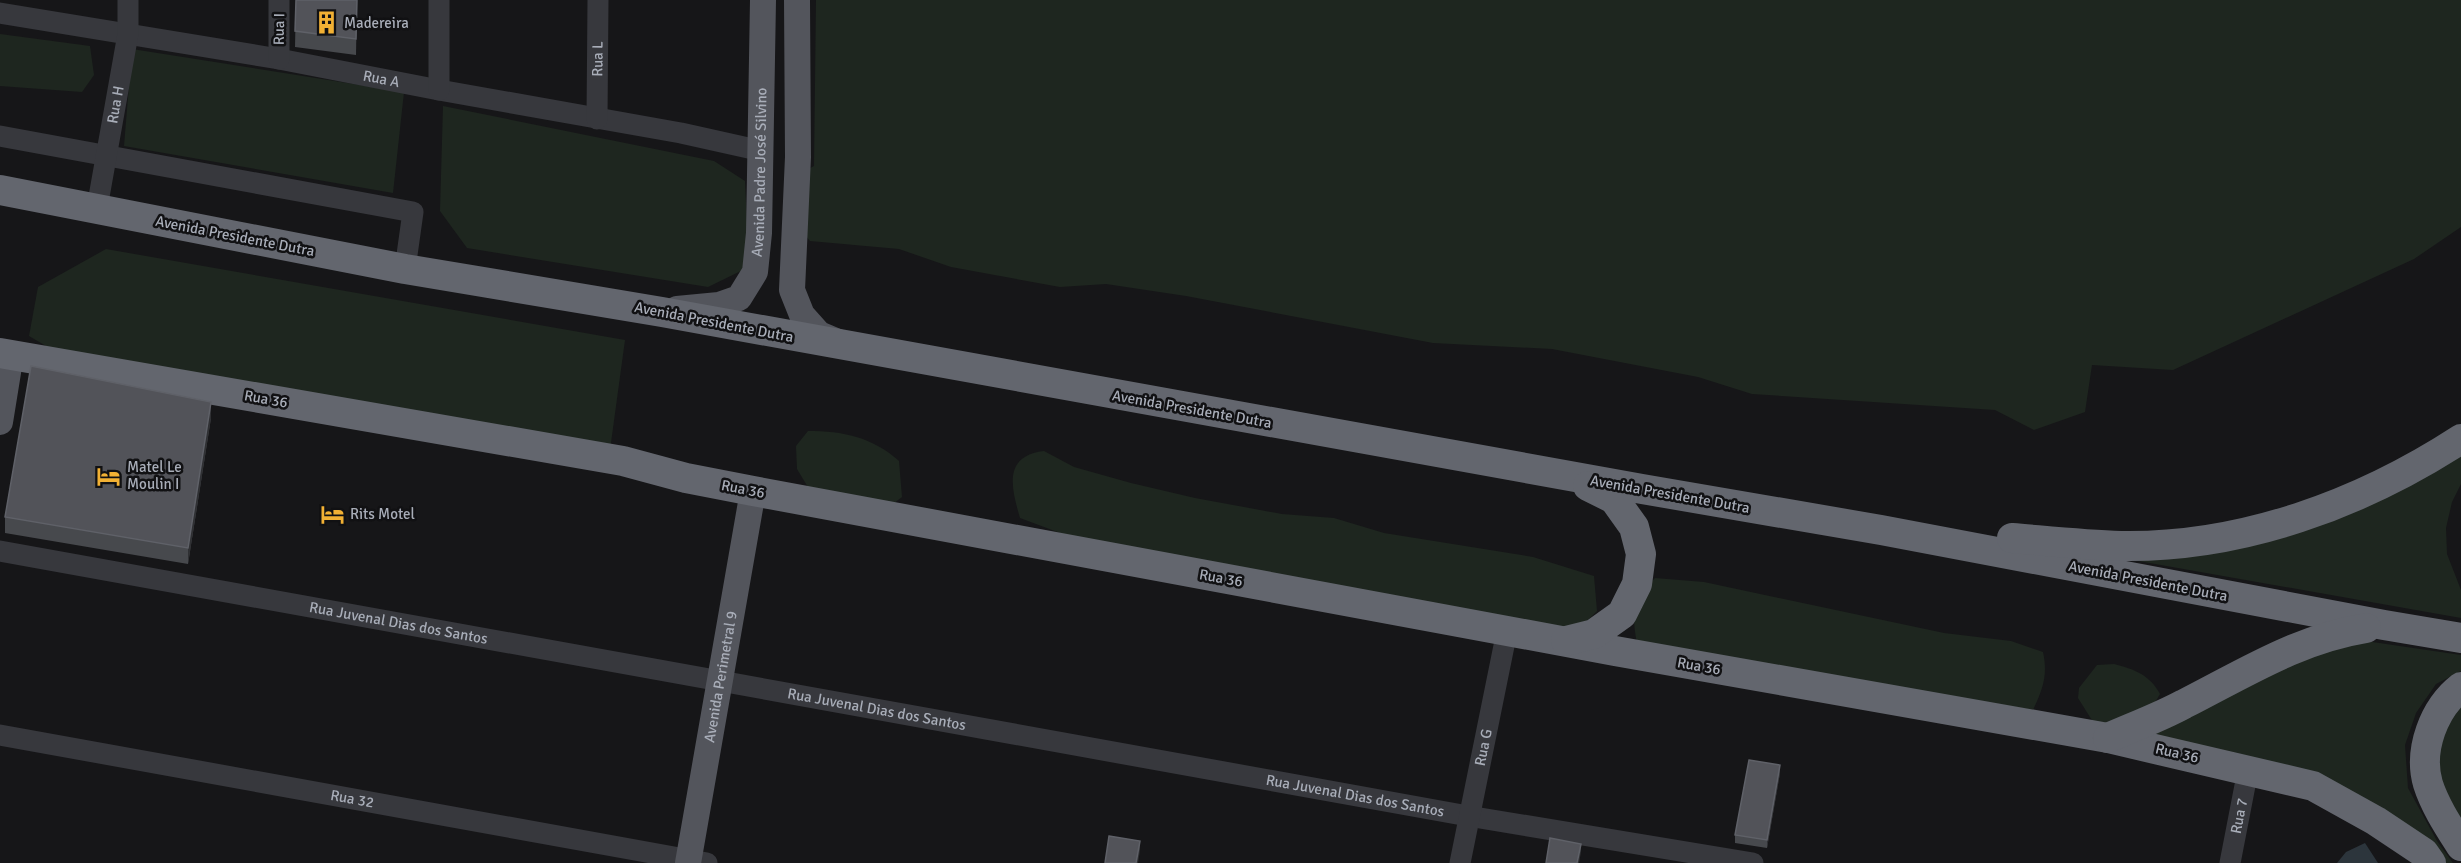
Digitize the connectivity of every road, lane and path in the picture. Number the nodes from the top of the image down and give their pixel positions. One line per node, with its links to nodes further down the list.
1 (128, 0): 8 (street, Rua H)
2 (279, 0): 9 (street, Rua I)
3 (440, 0): 10 (street)
4 (598, 0): 11 (street, Rua L)
5 (763, 0): 13 (main road, Avenida Padre José Silvino)
6 (797, 0): 19 (main road)
7 (0, 13): 8 (street, Rua A)
8 (128, 34): 9 (street, Rua A); 14 (street, Rua H)
9 (279, 59): 10 (street, Rua A)
10 (439, 90): 11 (street, Rua A)
11 (597, 119): 13 (street, Rua A)
12 (0, 136): 14 (street)
13 (762, 151): 18 (main road, Avenida Padre José Silvino)
14 (106, 155): 16 (street, Rua H); 17 (street)
15 (0, 190): 16 (highway, Avenida Presidente Dutra)
16 (97, 208): 17 (highway, Avenida Presidente Dutra)
17 (405, 269): 18 (highway, Avenida Presidente Dutra)
18 (662, 312): 19 (highway, Avenida Presidente Dutra)
19 (848, 347): 23 (highway, Avenida Presidente Dutra)
20 (5, 353): 21 (main road); 24 (highway, Rua 36)
21 (0, 422)
22 (2461, 439): 25 (highway)
23 (1569, 476): 25 (highway, Avenida Presidente Dutra); 30 (highway)
24 (753, 491): 28 (highway, Rua 36); 31 (main road, Avenida Perimetral 9)
25 (1881, 530): 27 (highway, Avenida Presidente Dutra)
26 (0, 551): 31 (street, Rua Juvenal Dias dos Santos)
27 (2384, 625): 29 (highway, Avenida Presidente Dutra); 34 (highway)
28 (1507, 631): 30 (highway, Rua 36); 36 (street, Rua G)
29 (2461, 638)
30 (1563, 641): 34 (highway, Rua 36)
31 (718, 682): 36 (street, Rua Juvenal Dias dos Santos); 39 (main road, Avenida Perimetral 9)
32 (2461, 687): 37 (highway)
33 (0, 735): 39 (street, Rua 32)
34 (2108, 738): 35 (highway, Rua 36)
35 (2248, 770): 38 (highway, Rua 36); 42 (street, Rua 7)
36 (1468, 816): 40 (street, Rua G); 41 (street, Rua Juvenal Dias dos Santos)
37 (2461, 846)
38 (2428, 858)
39 (694, 862)
40 (1460, 863)
41 (1753, 863)
42 (2230, 863)

